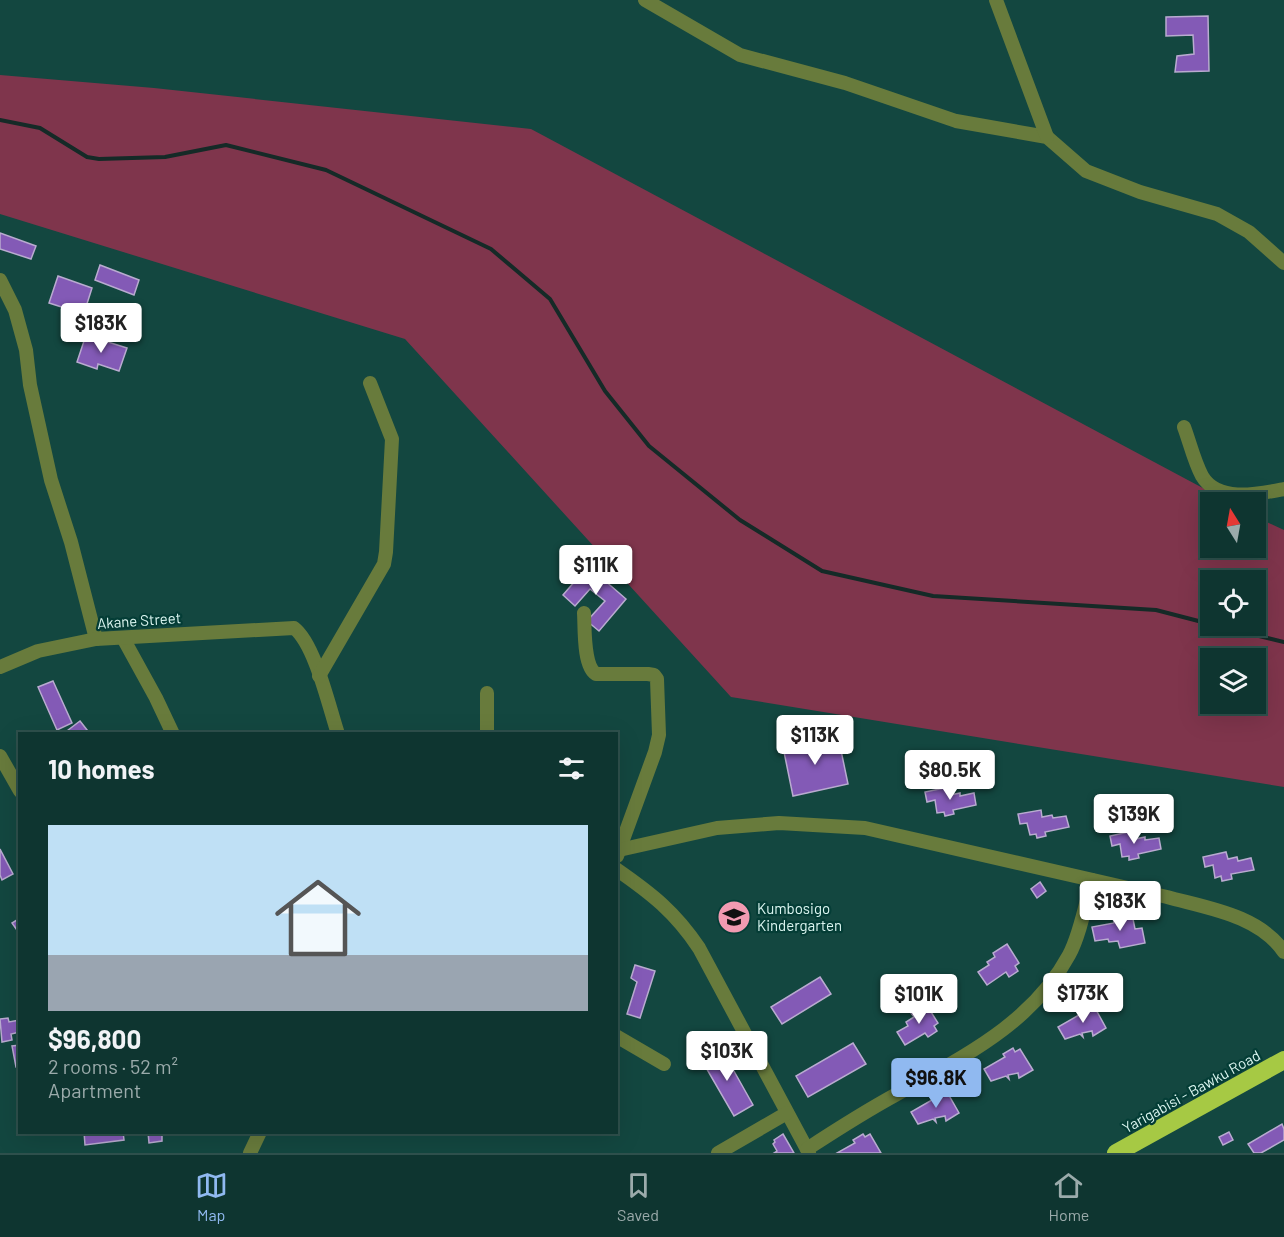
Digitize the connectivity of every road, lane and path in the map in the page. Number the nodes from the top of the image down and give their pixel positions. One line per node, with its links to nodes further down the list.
1 (645, 0): 3 (street)
2 (996, 0): 3 (street)
3 (1047, 136): 4 (street)
4 (1284, 263)
5 (0, 280): 11 (street)
6 (370, 383): 13 (street)
7 (1184, 427): 8 (street)
8 (1284, 489)
9 (584, 614): 20 (street)
10 (123, 638): 11 (street, Akane Street); 13 (street, Akane Street); 15 (street)
11 (96, 639): 12 (street, Akane Street)
12 (0, 667)
13 (319, 676): 16 (street)
14 (487, 693): 17 (street)
15 (172, 732)
16 (337, 732)
17 (487, 732)
18 (0, 756): 19 (street)
19 (18, 788)
20 (618, 854): 22 (street)
21 (618, 870): 27 (street)
22 (1092, 880): 23 (street); 29 (street)
23 (1284, 952)
24 (618, 1037): 26 (street)
25 (1284, 1060): 32 (highway, Yarigabisi - Bawku Road)
26 (664, 1064)
27 (787, 1113): 29 (street); 31 (street)
28 (259, 1134): 30 (street)
29 (808, 1151)
30 (250, 1153)
31 (718, 1153)
32 (1116, 1153)

